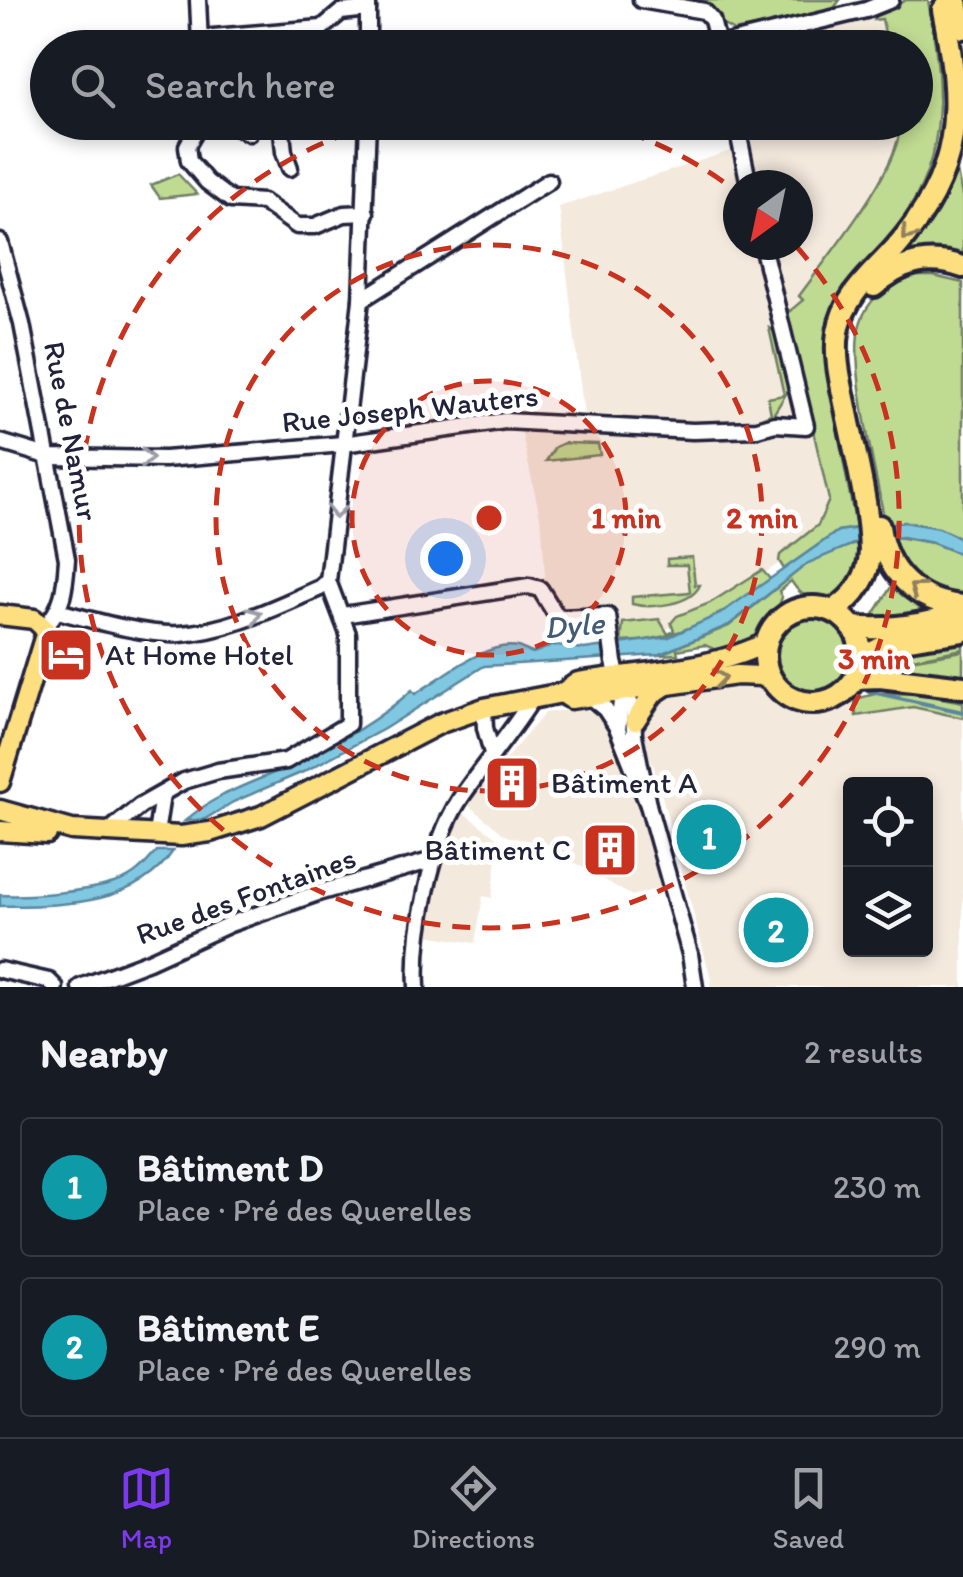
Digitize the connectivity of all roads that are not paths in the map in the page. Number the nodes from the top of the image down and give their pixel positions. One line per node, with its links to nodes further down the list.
1 (198, 0): 7 (street)
2 (641, 0): 10 (street)
3 (891, 0): 11 (street)
4 (954, 0): 6 (highway); 29 (highway, one-way to 29)
5 (368, 4): 8 (street); 9 (street)
6 (963, 28)
7 (200, 30)
8 (315, 30)
9 (368, 30)
10 (715, 30)
11 (784, 30)
12 (190, 140): 19 (street)
13 (283, 140): 16 (street)
14 (368, 140): 19 (street)
15 (740, 140): 17 (street)
16 (290, 168)
17 (746, 170)
18 (548, 181): 23 (street)
19 (366, 212): 23 (street)
20 (0, 242): 28 (street, Rue de Namur)
21 (766, 260): 24 (street, Rue Joseph Wauters)
22 (963, 268): 29 (highway)
23 (361, 300): 27 (street)
24 (799, 398): 25 (street); 25 (street, Rue Joseph Wauters)
25 (775, 424): 27 (street, Rue Joseph Wauters)
26 (0, 442): 28 (street, Rue Joseph Wauters)
27 (343, 444): 28 (street, Rue Joseph Wauters, one-way to 27); 31 (street, one-way to 31)
28 (50, 457): 33 (street, Rue de Namur)
29 (871, 511): 30 (highway)
30 (876, 551): 32 (highway, one-way to 30); 34 (highway)
31 (328, 581): 33 (street, one-way to 31); 36 (street)
32 (963, 606)
33 (58, 611): 39 (street)
34 (832, 611): 38 (highway); 41 (highway)
35 (0, 615): 39 (main road)
36 (343, 615): 43 (street); 54 (street)
37 (963, 615): 38 (highway)
38 (853, 627): 42 (highway)
39 (44, 628): 53 (main road)
40 (963, 631): 42 (highway)
41 (767, 642): 43 (main road); 44 (highway)
42 (859, 671): 44 (highway); 46 (highway)
43 (618, 676): 45 (main road); 47 (main road); 48 (main road); 51 (street)
44 (773, 682): 45 (main road, one-way to 44)
45 (665, 685): 51 (main road)
46 (963, 687)
47 (562, 693): 48 (main road); 49 (main road)
48 (589, 696): 51 (street)
49 (533, 698): 50 (main road); 52 (street)
50 (484, 708): 52 (street); 59 (main road)
51 (626, 726): 65 (street)
52 (492, 752): 60 (street)
53 (0, 782)
54 (162, 795): 58 (street); 59 (street)
55 (0, 810): 56 (main road)
56 (72, 830): 57 (main road); 58 (main road)
57 (0, 831)
58 (108, 832): 59 (main road)
59 (156, 834)
60 (433, 860): 63 (street, Rue des Fontaines); 64 (street)
61 (0, 970): 62 (street)
62 (56, 987)
63 (80, 987)
64 (417, 987)
65 (695, 987)

